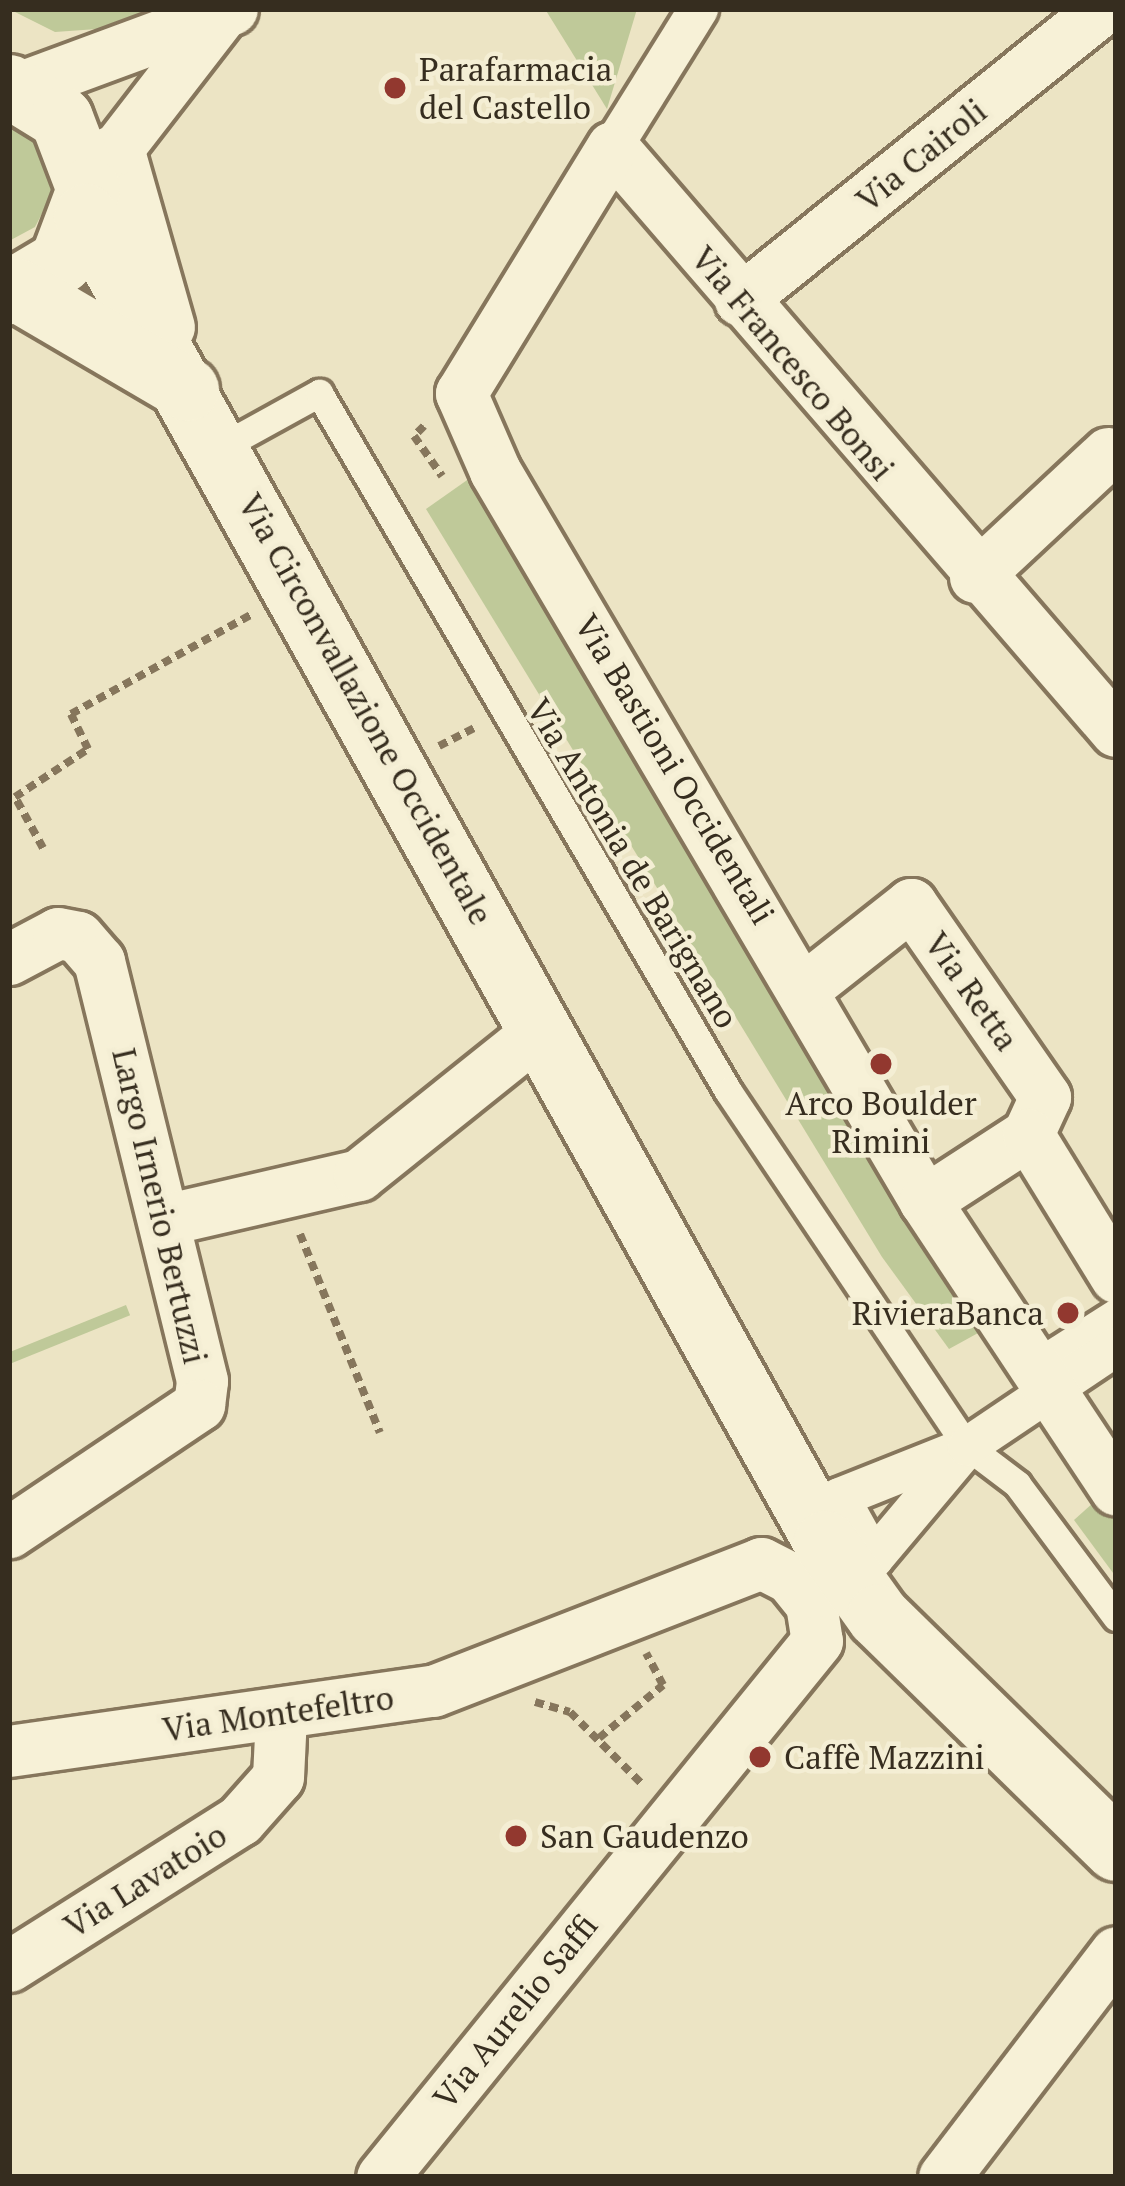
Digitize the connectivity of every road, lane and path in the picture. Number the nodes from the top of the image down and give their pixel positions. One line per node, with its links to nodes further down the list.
1 (698, 9): 5 (street)
2 (1102, 9): 8 (street, Via Cairoli)
3 (226, 12): 4 (street); 6 (street)
4 (14, 87): 6 (street, Via Circonvallazione Occidentale)
5 (613, 148): 8 (street, Via Francesco Bonsi); 19 (street, Via Bastioni Occidentali)
6 (96, 175): 7 (street); 9 (street, Via Circonvallazione Occidentale)
7 (14, 291): 9 (street, Via Circonvallazione Occidentale)
8 (740, 300): 12 (street, Via Francesco Bonsi)
9 (189, 391): 10 (street, Via Circonvallazione Occidentale)
10 (223, 446): 13 (street, Via Circonvallazione Occidentale); 15 (lane, Via Antonia de Barignano)
11 (1108, 453): 12 (street)
12 (975, 577): 14 (street, Via Francesco Bonsi)
13 (300, 587): 16 (street, Via Circonvallazione Occidentale); 17 (path)
14 (1109, 712)
15 (502, 713): 16 (path); 32 (lane, Via Antonia de Barignano)
16 (398, 767): 20 (street, Via Circonvallazione Occidentale)
17 (43, 848)
18 (9, 959): 24 (street, Largo Irnerio Bertuzzi)
19 (806, 987): 21 (street, Via Retta); 23 (street, Via Bastioni Occidentali)
20 (541, 1030): 22 (street); 35 (street, Via Circonvallazione Occidentale)
21 (1028, 1134): 23 (street); 27 (street)
22 (335, 1180): 24 (street); 25 (path)
23 (925, 1201): 30 (street, Via Bastioni Occidentali)
24 (164, 1220): 34 (street, Largo Irnerio Bertuzzi)
25 (282, 1222)
26 (280, 1237): 31 (path)
27 (1116, 1277)
28 (1116, 1312): 30 (lane)
29 (1116, 1346): 30 (street)
30 (1036, 1378): 32 (street); 33 (street, Via Bastioni Occidentali)
31 (380, 1433)
32 (967, 1446): 35 (street); 35 (street); 36 (lane, Via Antonia de Barignano)
33 (1116, 1490)
34 (9, 1532)
35 (864, 1573): 44 (street, Via Circonvallazione Occidentale)
36 (1116, 1617)
37 (642, 1645): 41 (path)
38 (539, 1646): 39 (street, Via Montefeltro); 43 (street, Via Aurelio Saffi)
39 (458, 1681): 40 (street, Via Montefeltro); 41 (path)
40 (281, 1716): 42 (street, Via Montefeltro); 46 (street, Via Lavatoio)
41 (599, 1738): 43 (path)
42 (9, 1751)
43 (649, 1827): 47 (street, Via Aurelio Saffi)
44 (1116, 1849)
45 (1116, 1952): 48 (street)
46 (9, 1966)
47 (382, 2177)
48 (944, 2177)

